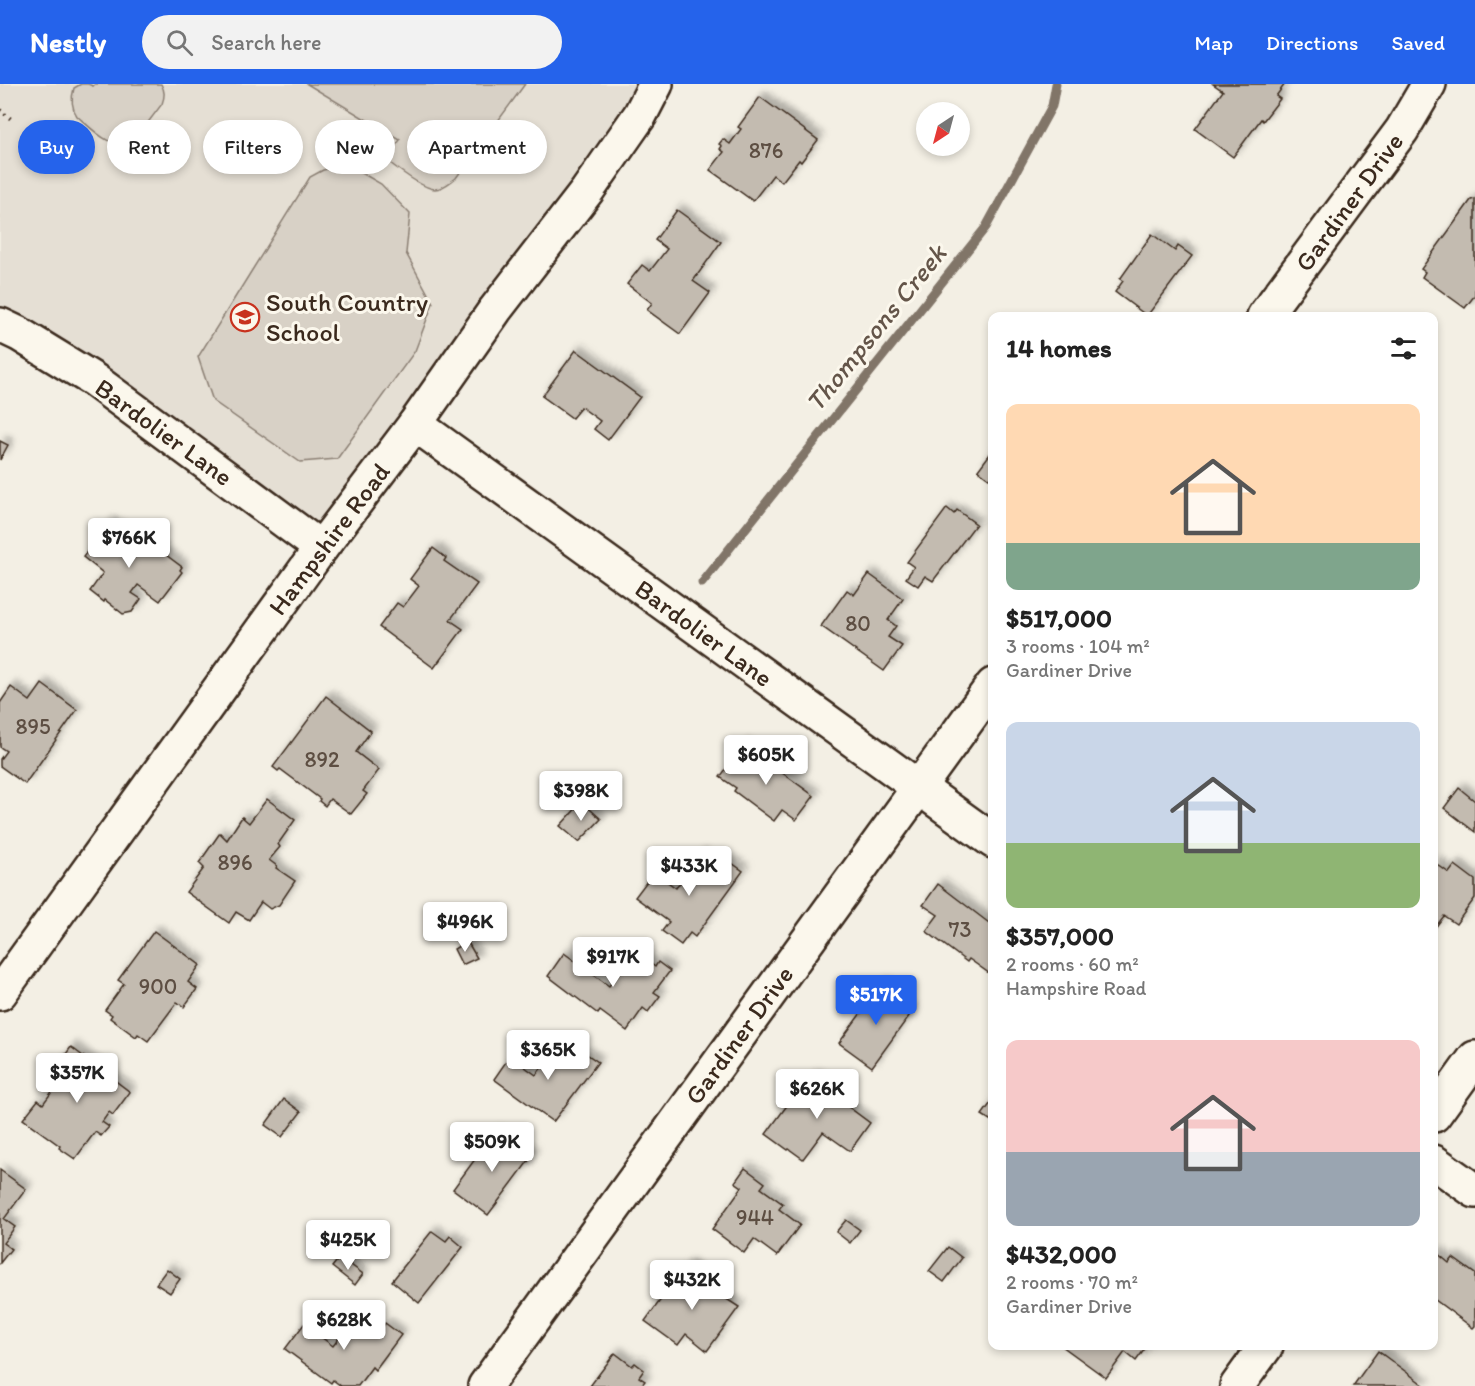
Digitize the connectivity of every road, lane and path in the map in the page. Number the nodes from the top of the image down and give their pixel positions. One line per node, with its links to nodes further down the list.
1 (656, 84): 7 (street, Hampshire Road)
2 (1429, 84): 5 (street, Gardiner Drive)
3 (0, 110): 4 (path)
4 (11, 118)
5 (1267, 312)
6 (0, 324): 8 (street, Bardolier Lane)
7 (415, 424): 8 (street, Hampshire Road); 10 (street, Bardolier Lane)
8 (321, 548): 12 (street, Hampshire Road)
9 (988, 692): 10 (street, Gardiner Drive)
10 (918, 787): 11 (street, Bardolier Lane); 18 (street, Gardiner Drive)
11 (988, 837)
12 (0, 993)
13 (1475, 1058): 14 (street)
14 (1438, 1109)
15 (1438, 1165): 16 (street)
16 (1475, 1191)
17 (1263, 1350): 19 (street)
18 (485, 1386)
19 (1236, 1386)

